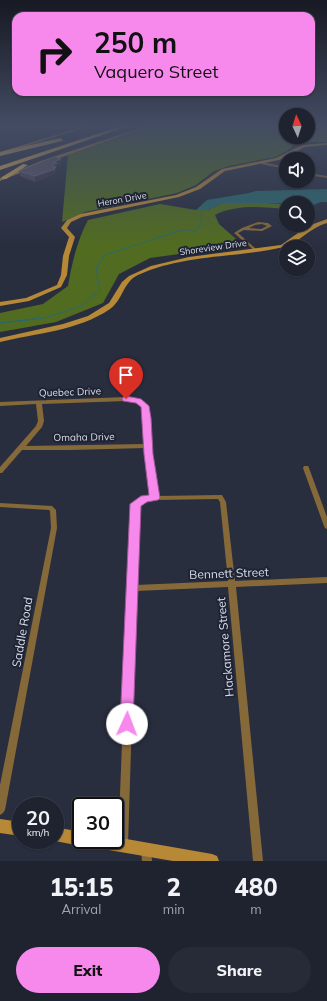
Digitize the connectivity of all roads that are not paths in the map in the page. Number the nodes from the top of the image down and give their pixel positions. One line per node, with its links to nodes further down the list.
1 (24, 166): 6 (highway)
2 (34, 166): 6 (street)
3 (245, 166): 10 (street, Heron Drive)
4 (315, 175): 5 (street)
5 (327, 177)
6 (2, 179)
7 (327, 221): 9 (street, Shoreview Drive)
8 (244, 229): 8 (street); 9 (street)
9 (255, 250): 11 (street, Shoreview Drive)
10 (0, 304)
11 (0, 340)
12 (39, 403): 13 (street, Quebec Drive); 14 (street, Quebec Drive); 15 (street)
13 (0, 404)
14 (148, 446): 15 (street, Omaha Drive); 18 (street)
15 (20, 448): 17 (street)
16 (306, 468): 20 (street)
17 (0, 471)
18 (155, 498): 22 (street, Hackamore Street); 23 (street)
19 (0, 505): 24 (street, Saddle Road)
20 (327, 526)
21 (327, 580): 22 (street, Bennett Street)
22 (232, 584): 23 (street, Bennett Street); 31 (street, Hackamore Street)
23 (131, 588): 25 (street)
24 (0, 810)
25 (124, 813)
26 (0, 826): 27 (street)
27 (12, 828)
28 (124, 845): 29 (street)
29 (146, 855): 30 (street)
30 (212, 861)
31 (258, 861)

